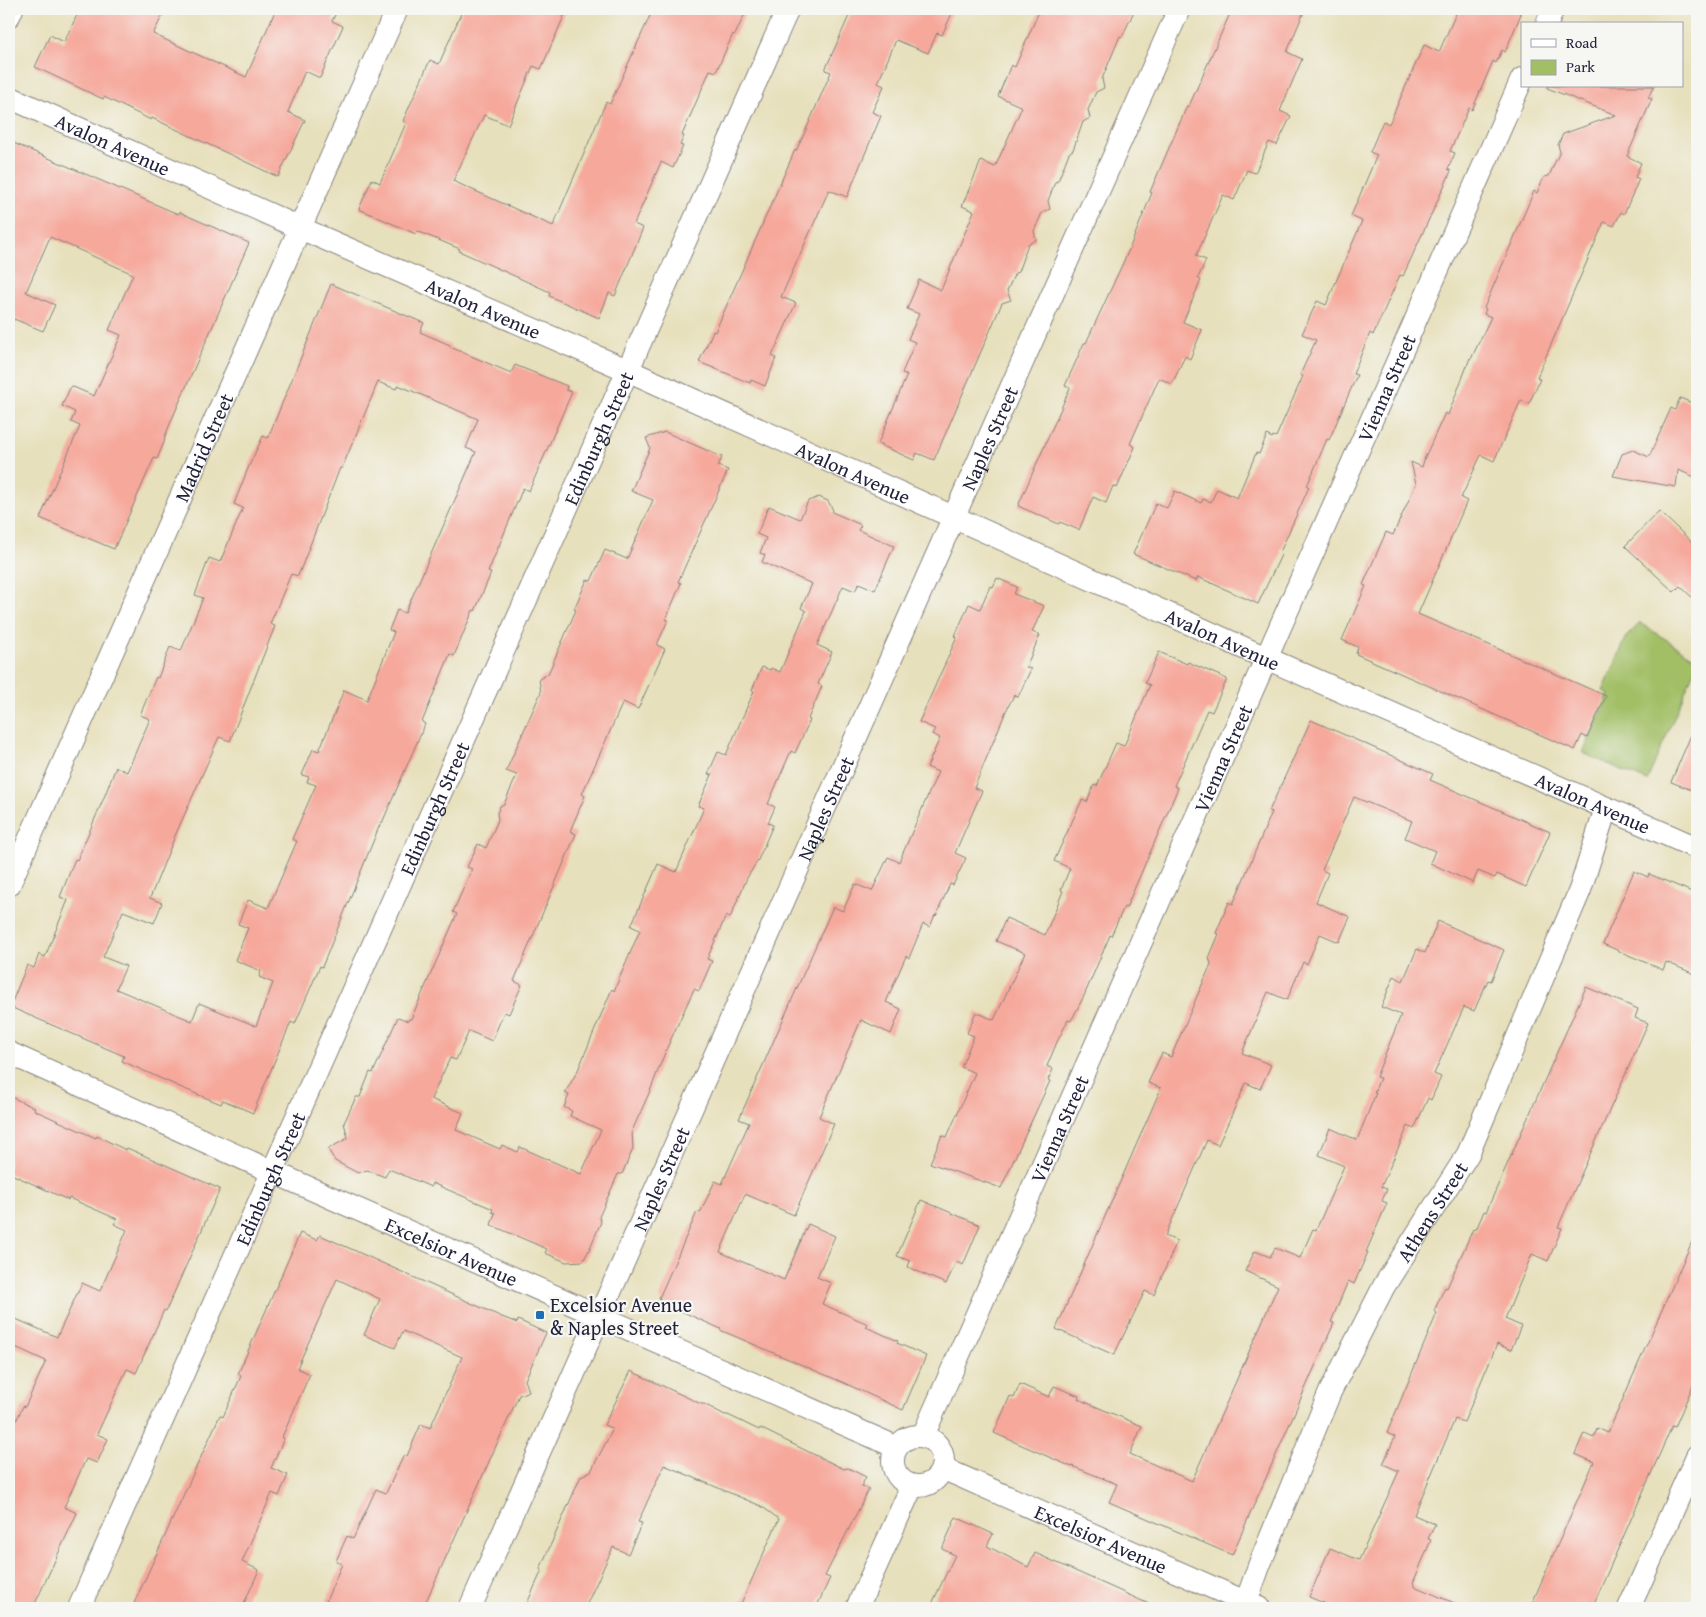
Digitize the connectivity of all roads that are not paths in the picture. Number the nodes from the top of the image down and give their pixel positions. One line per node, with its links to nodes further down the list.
1 (12, 9): 6 (street)
2 (397, 9): 10 (street, Madrid Street)
3 (788, 9): 11 (street, Edinburgh Street)
4 (1179, 9): 12 (street, Naples Street)
5 (1553, 9): 7 (street)
6 (9, 16)
7 (1547, 22)
8 (1521, 81): 13 (street, Vienna Street)
9 (9, 97): 10 (street, Avalon Avenue)
10 (300, 228): 11 (street, Avalon Avenue); 16 (street, Madrid Street)
11 (627, 370): 12 (street, Avalon Avenue); 18 (street, Edinburgh Street)
12 (953, 518): 13 (street, Avalon Avenue); 19 (street, Naples Street)
13 (1266, 658): 14 (street, Avalon Avenue); 20 (street, Vienna Street)
14 (1606, 808): 15 (street, Avalon Avenue); 25 (street, Athens Street)
15 (1697, 848)
16 (9, 885)
17 (9, 1052): 18 (street, Excelsior Avenue)
18 (273, 1172): 19 (street, Excelsior Avenue); 26 (street, Edinburgh Street)
19 (600, 1315): 21 (street, Excelsior Avenue); 27 (street, Naples Street)
20 (923, 1436): 21 (street); 23 (street)
21 (896, 1447): 24 (street)
22 (1697, 1456): 29 (street)
23 (942, 1468): 24 (street); 25 (street, Excelsior Avenue)
24 (912, 1486): 28 (street)
25 (1250, 1606)
26 (79, 1608)
27 (470, 1608)
28 (857, 1608)
29 (1629, 1608)

